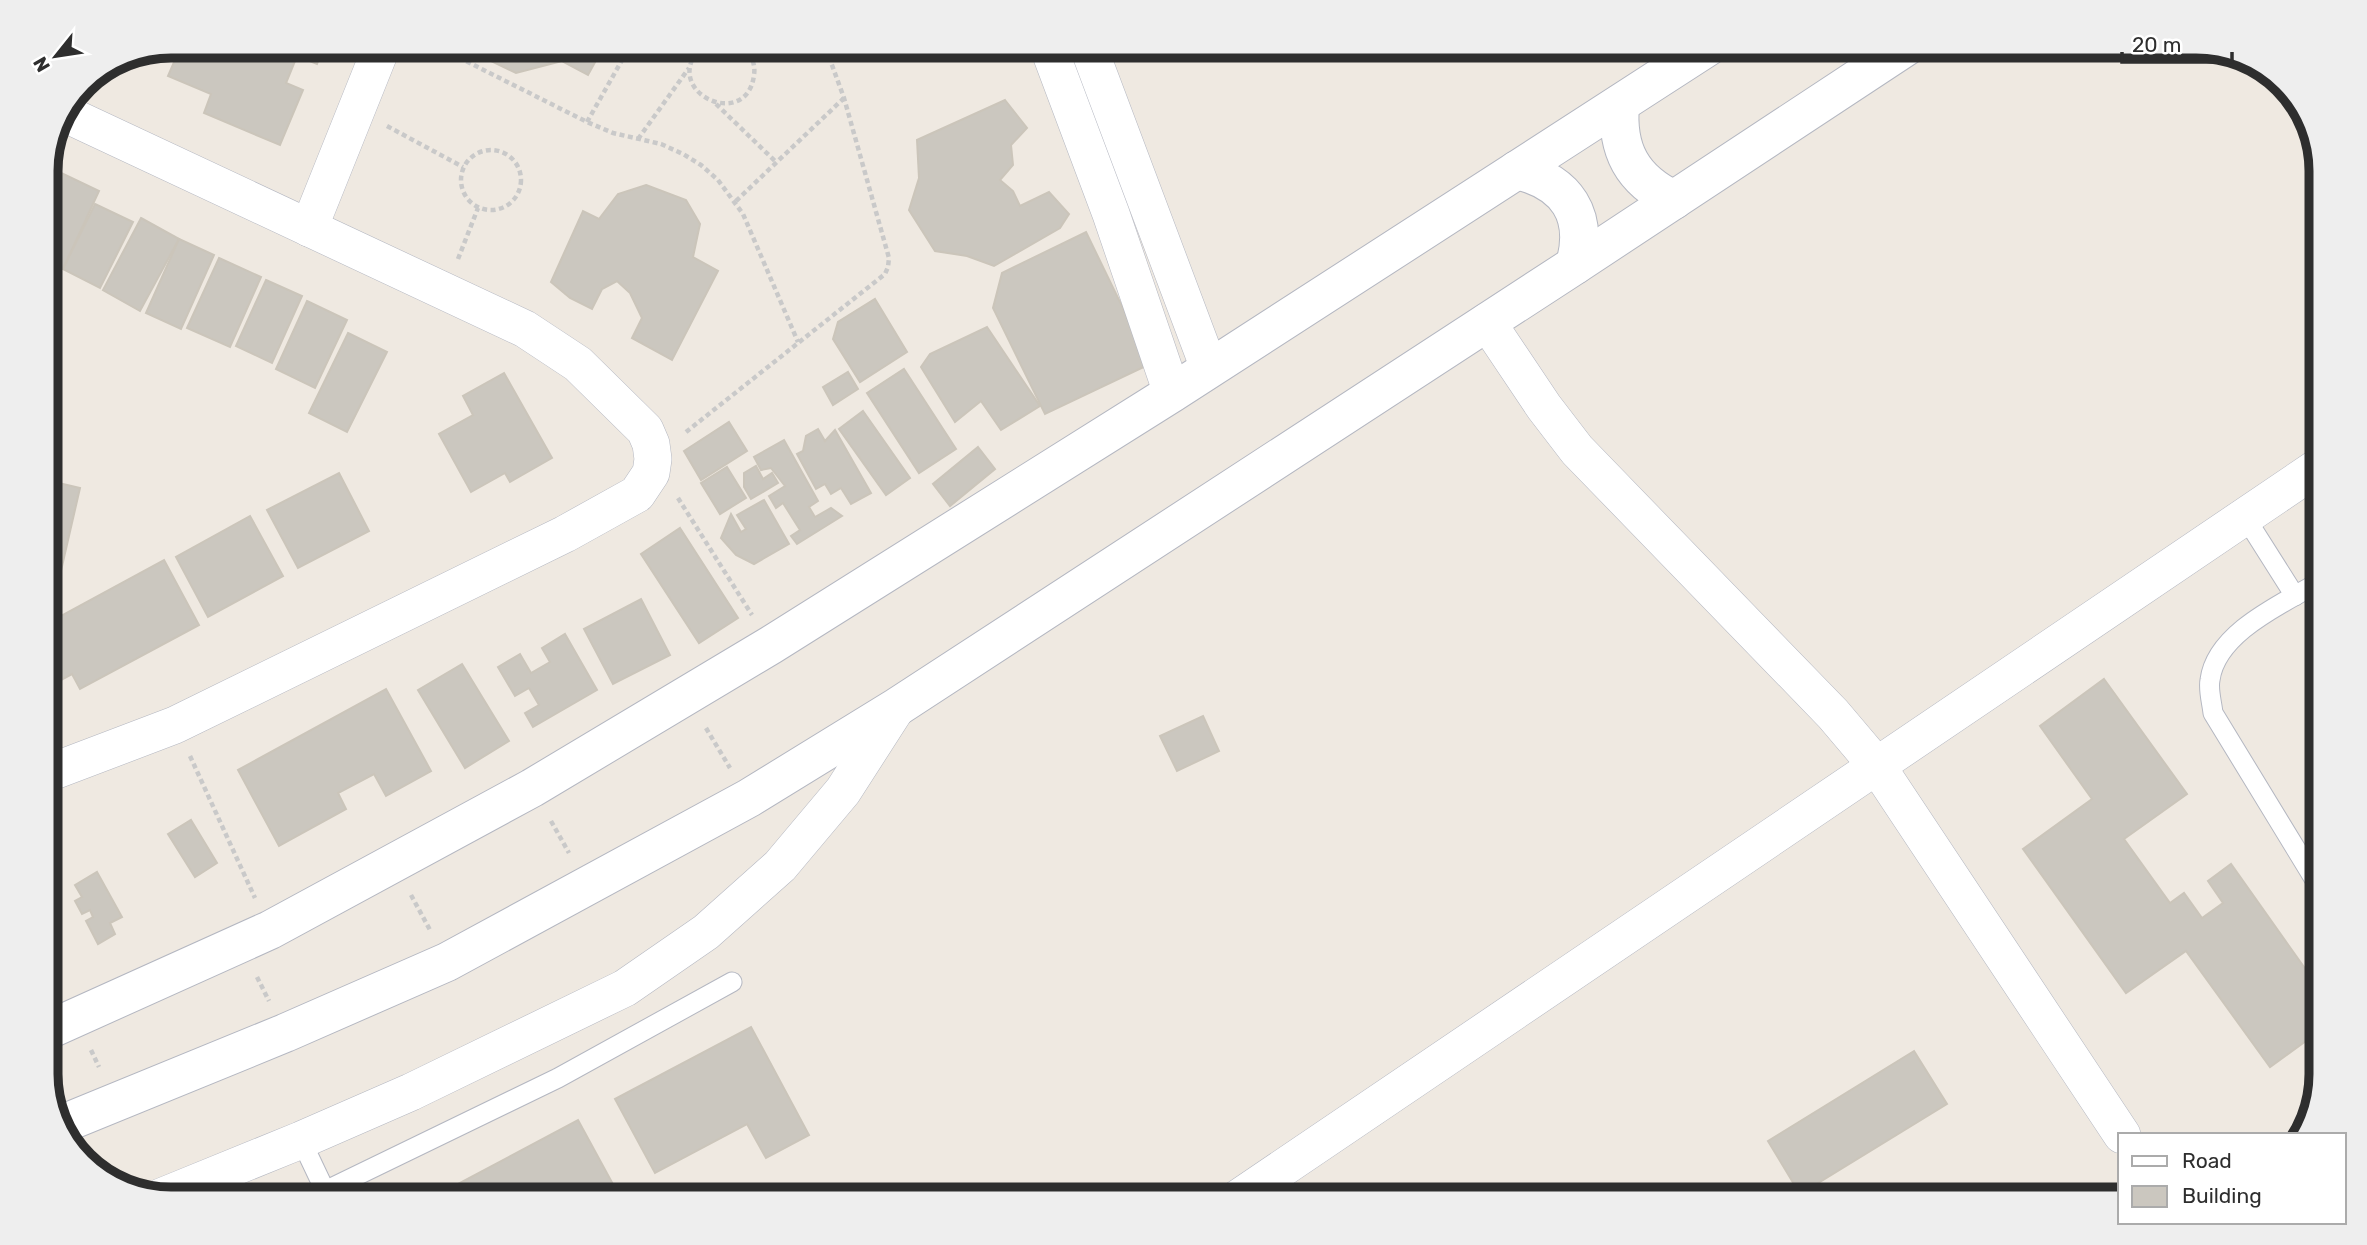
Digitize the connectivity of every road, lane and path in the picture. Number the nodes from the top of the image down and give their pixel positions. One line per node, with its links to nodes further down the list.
1 (377, 58): 15 (street)
2 (460, 58): 17 (path)
3 (623, 58): 17 (path)
4 (692, 58): 11 (path)
5 (752, 58): 13 (path)
6 (829, 58): 12 (path)
7 (1052, 58): 29 (street)
8 (1093, 58): 27 (street)
9 (1691, 58): 14 (street)
10 (1889, 58): 22 (street)
11 (690, 67): 13 (path); 18 (path)
12 (844, 98): 19 (path); 31 (path)
13 (716, 103): 19 (path)
14 (1620, 104): 21 (street); 22 (street)
15 (356, 110): 20 (path); 25 (street)
16 (72, 117): 25 (street)
17 (587, 122): 18 (path)
18 (638, 139): 23 (path)
19 (776, 162): 23 (path)
20 (463, 167): 24 (path); 24 (path)
21 (1517, 170): 26 (street); 32 (street)
22 (1674, 200): 26 (street)
23 (736, 201): 31 (path)
24 (478, 208): 28 (path)
25 (309, 228): 28 (street)
26 (1575, 265): 30 (street)
27 (1176, 278): 29 (street); 32 (street)
28 (445, 291): 34 (street)
29 (1138, 294): 33 (street)
30 (1487, 322): 41 (street); 43 (street)
31 (798, 341): 34 (path)
32 (1209, 368): 33 (street)
33 (1172, 393): 39 (street)
34 (653, 459): 39 (path); 42 (street)
35 (2309, 473): 36 (street)
36 (2245, 517): 38 (lane); 43 (street)
37 (2309, 588): 38 (lane)
38 (2295, 596): 48 (lane)
39 (771, 645): 40 (street)
40 (686, 696): 45 (street); 46 (path)
41 (897, 707): 46 (street); 58 (street)
42 (175, 725): 44 (street); 50 (path)
43 (1878, 766): 57 (street); 62 (street)
44 (58, 769)
45 (532, 788): 47 (street); 49 (path)
46 (749, 798): 49 (street)
47 (394, 863): 50 (street); 51 (path)
48 (2309, 870)
49 (588, 887): 51 (street)
50 (255, 937): 53 (street); 54 (path)
51 (447, 961): 54 (street)
52 (732, 982): 61 (lane)
53 (62, 1024): 55 (path)
54 (285, 1033): 55 (street)
55 (115, 1103): 56 (street)
56 (68, 1122)
57 (2121, 1133)
58 (301, 1140): 59 (street); 60 (lane)
59 (186, 1187)
60 (323, 1187)
61 (343, 1187)
62 (1255, 1187)

